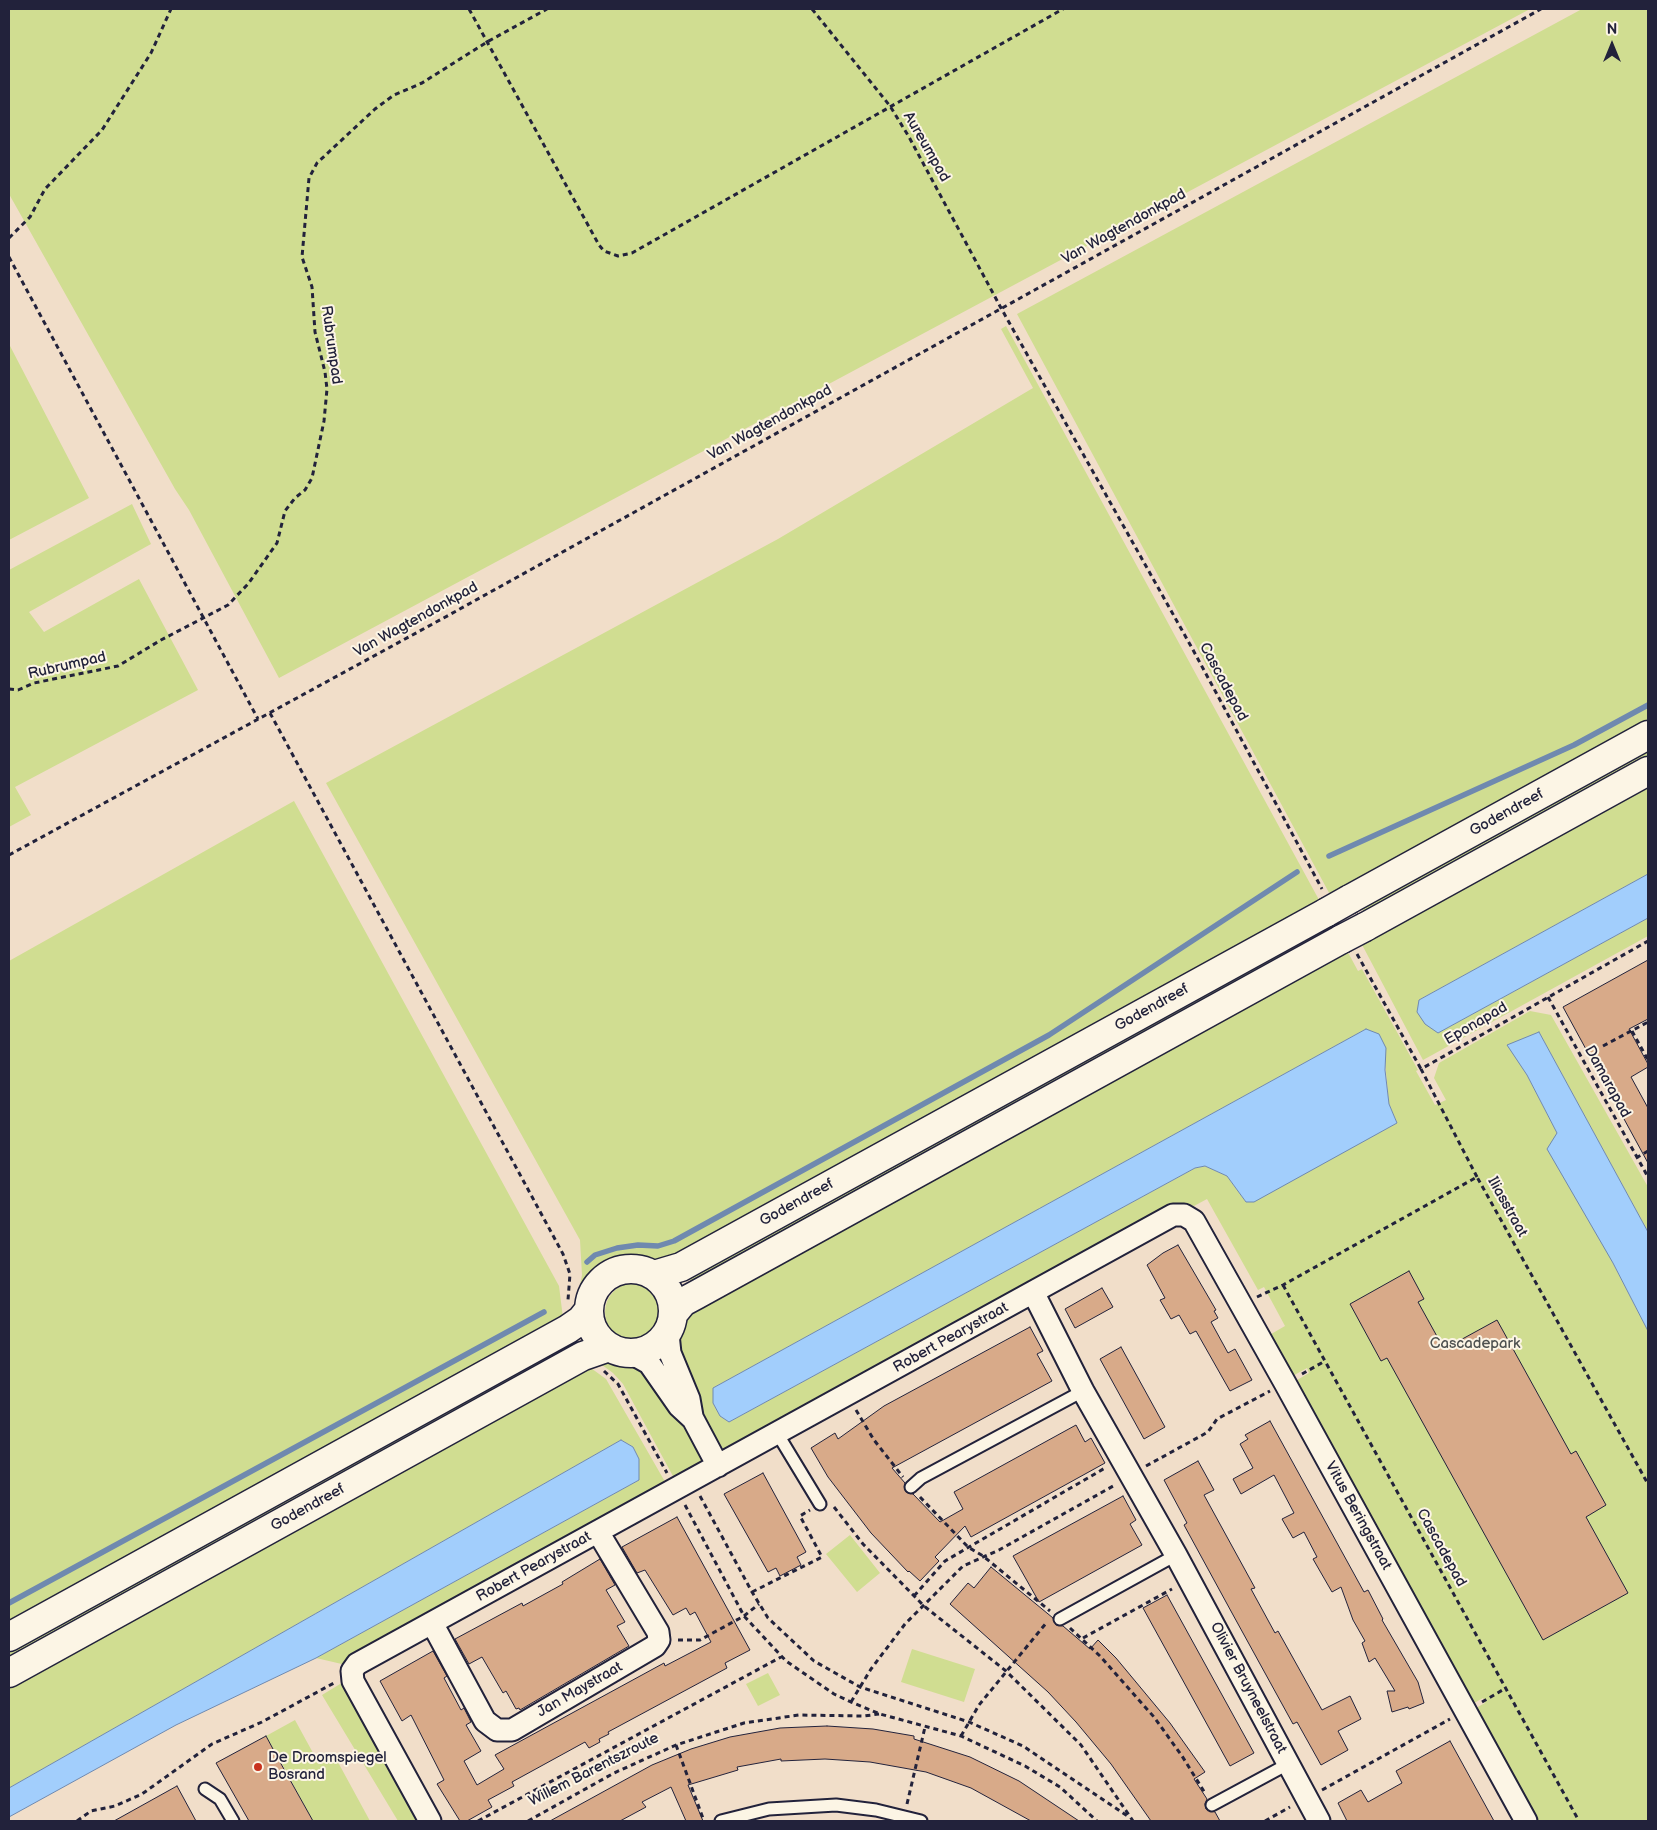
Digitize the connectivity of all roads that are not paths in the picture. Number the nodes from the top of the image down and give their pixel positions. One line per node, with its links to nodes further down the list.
1 (1648, 735): 4 (main road, Godendreef)
2 (1648, 771): 7 (main road, Godendreef, bridge)
3 (1184, 1215): 5 (street, Robert Pearystraat); 29 (street, Vitus Beringstraat)
4 (654, 1275): 6 (main road); 7 (main road)
5 (1033, 1292): 9 (street, Olivier Bruyneelstraat); 11 (street, Robert Pearystraat)
6 (589, 1310): 8 (main road); 19 (main road, Godendreef)
7 (671, 1323): 8 (main road); 10 (street)
8 (621, 1350): 10 (street); 20 (main road, Godendreef)
9 (1083, 1391): 13 (lane); 16 (street, Olivier Bruyneelstraat)
10 (692, 1419): 12 (street)
11 (777, 1433): 12 (street, Robert Pearystraat); 14 (lane)
12 (718, 1466): 15 (street, Robert Pearystraat)
13 (911, 1487)
14 (820, 1504)
15 (598, 1532): 18 (street, Robert Pearystraat); 18 (street, Jan Maystraat)
16 (1176, 1555): 17 (lane); 21 (street, Olivier Bruyneelstraat)
17 (1057, 1616)
18 (432, 1623): 26 (street, Robert Pearystraat)
19 (9, 1636)
20 (9, 1673)
21 (1288, 1764): 23 (lane); 28 (street, Olivier Bruyneelstraat)
22 (205, 1789): 25 (lane)
23 (1212, 1805)
24 (911, 1819): 27 (lane)
25 (233, 1821)
26 (430, 1821)
27 (720, 1821)
28 (1319, 1821)
29 (1526, 1821)

